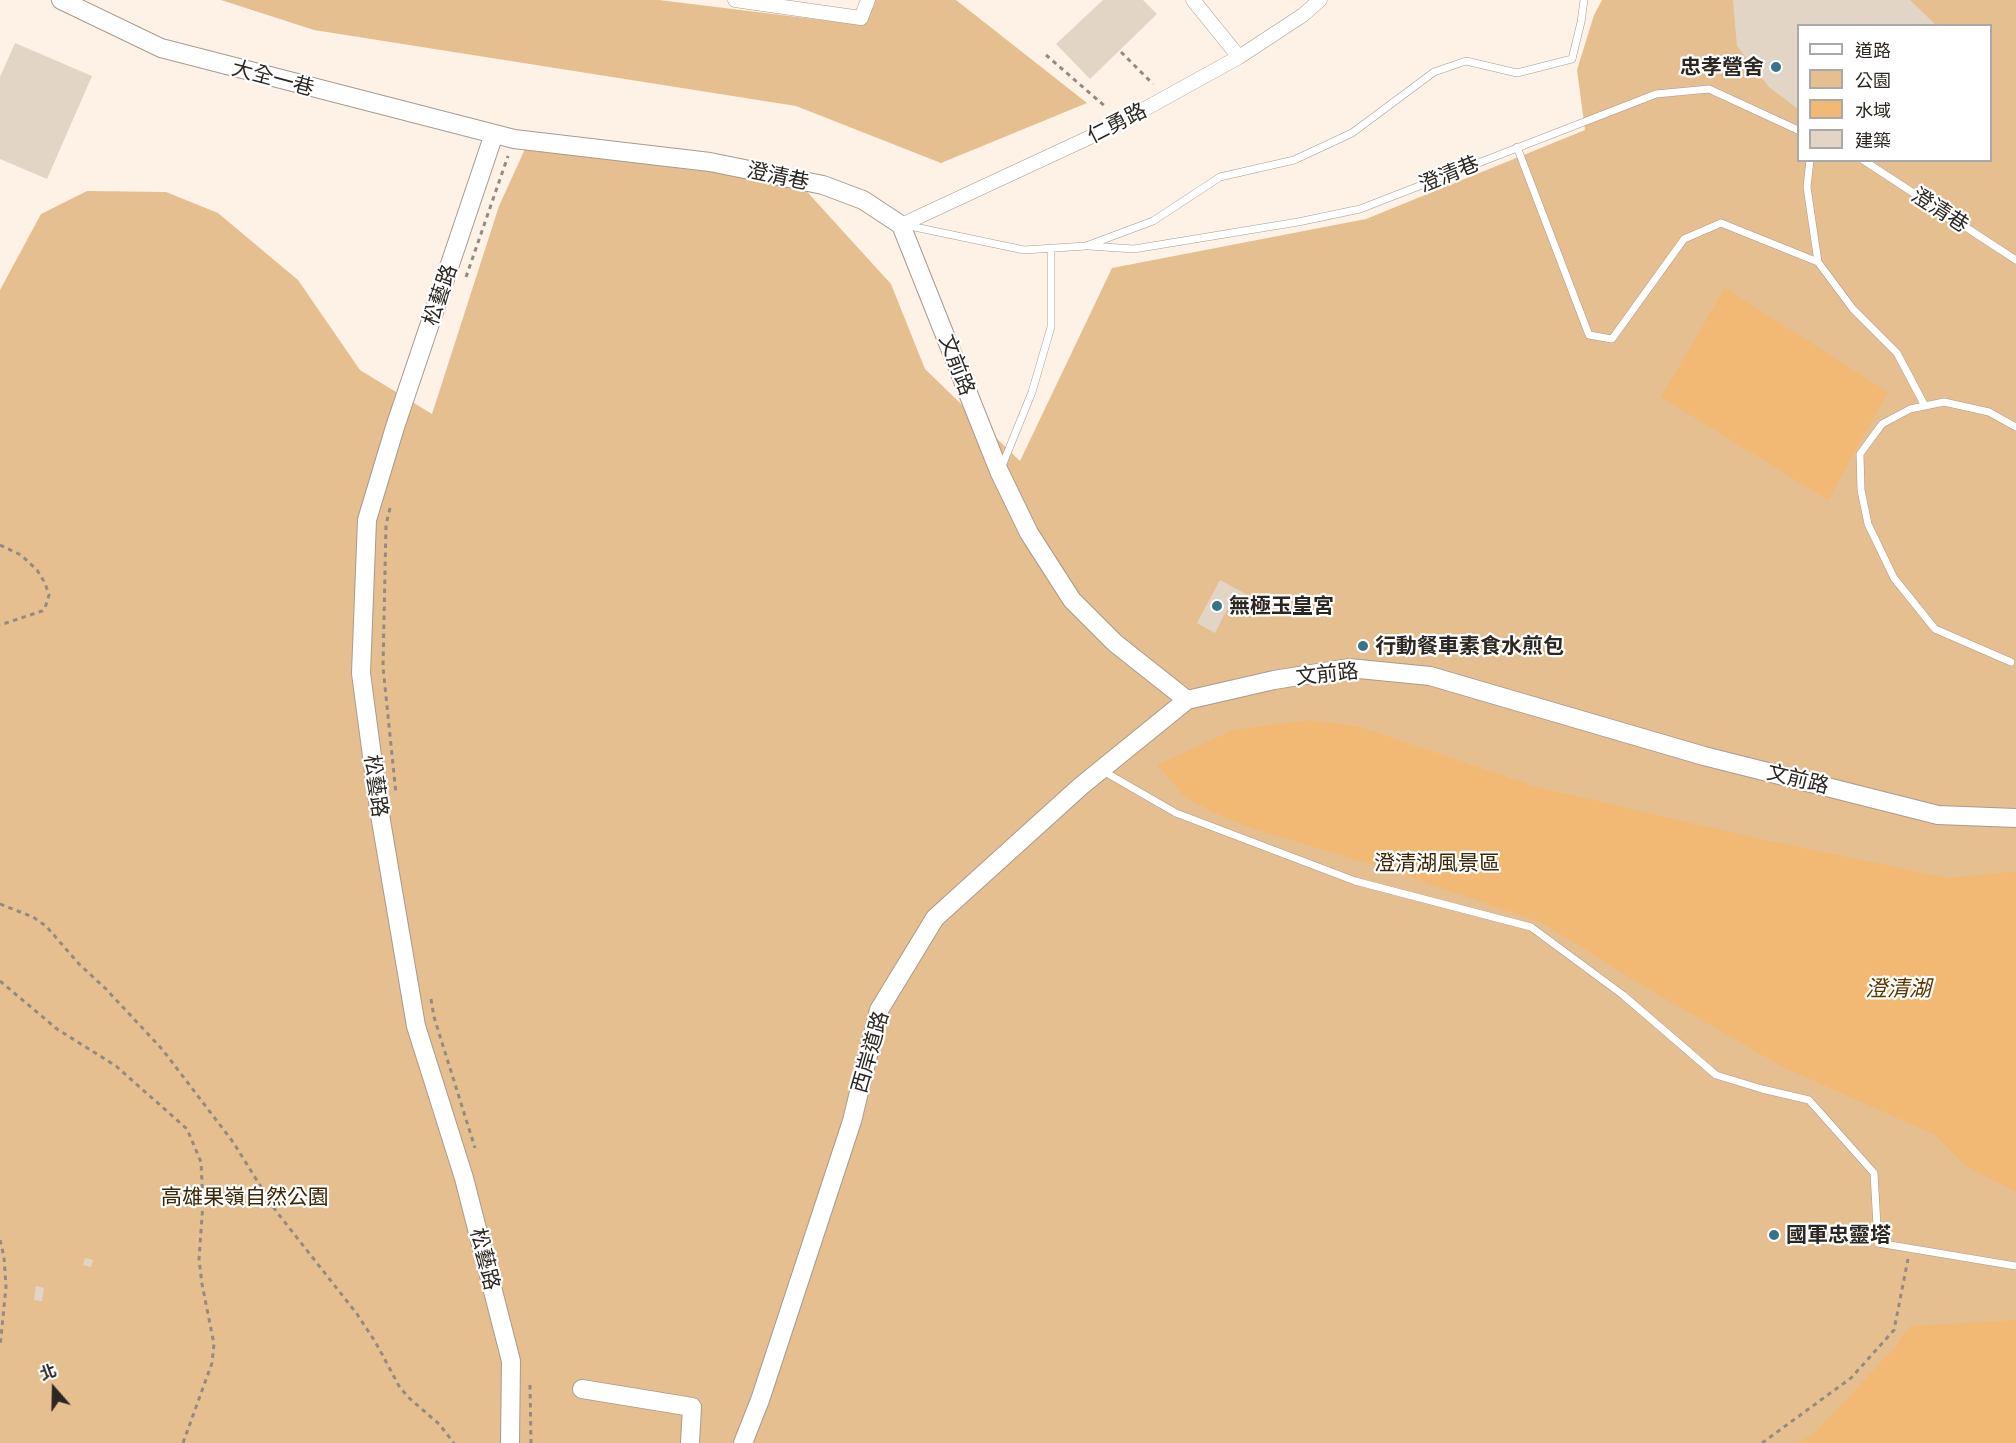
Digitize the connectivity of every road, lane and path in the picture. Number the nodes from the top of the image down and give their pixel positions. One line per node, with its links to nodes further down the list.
1 (61, 0): 13 (street, 大全一巷)
2 (735, 0): 3 (street)
3 (868, 0)
4 (1193, 0): 9 (street)
5 (1320, 0): 9 (street, 仁勇路)
6 (1584, 0): 19 (lane, 澄清巷)
7 (1121, 52): 10 (path)
8 (1046, 55): 11 (path)
9 (1239, 57): 18 (street, 仁勇路)
10 (1153, 84)
11 (1107, 108)
12 (1797, 130): 15 (lane, 澄清巷)
13 (494, 134): 14 (street, 澄清巷); 47 (street, 松藝路)
14 (514, 139): 18 (street, 澄清巷); 23 (path)
15 (1517, 147): 19 (lane, 澄清巷); 22 (lane)
16 (1810, 162): 22 (lane)
17 (1866, 162): 21 (lane, 澄清巷)
18 (901, 225): 20 (lane, 澄清巷); 26 (street, 文前路)
19 (1086, 246): 20 (lane, 澄清巷)
20 (1052, 248): 26 (lane)
21 (2016, 260)
22 (1818, 262): 24 (lane)
23 (465, 280)
24 (1924, 406): 25 (lane); 30 (lane)
25 (2016, 427)
26 (999, 471): 31 (street, 文前路)
27 (392, 502): 33 (path)
28 (0, 545): 29 (path)
29 (0, 625)
30 (2011, 662)
31 (1187, 700): 32 (street, 西岸道路); 34 (street, 文前路)
32 (1101, 770): 40 (lane); 50 (street, 西岸道路)
33 (397, 802)
34 (2016, 818)
35 (0, 904): 46 (path)
36 (0, 981): 45 (path)
37 (430, 995): 38 (path)
38 (476, 1151)
39 (0, 1240): 42 (path)
40 (1910, 1248): 41 (lane); 51 (path)
41 (2016, 1266)
42 (0, 1347)
43 (530, 1381): 48 (path)
44 (582, 1389): 49 (street)
45 (183, 1443)
46 (454, 1443)
47 (510, 1443)
48 (531, 1443)
49 (690, 1443)
50 (743, 1443)
51 (1762, 1443)

